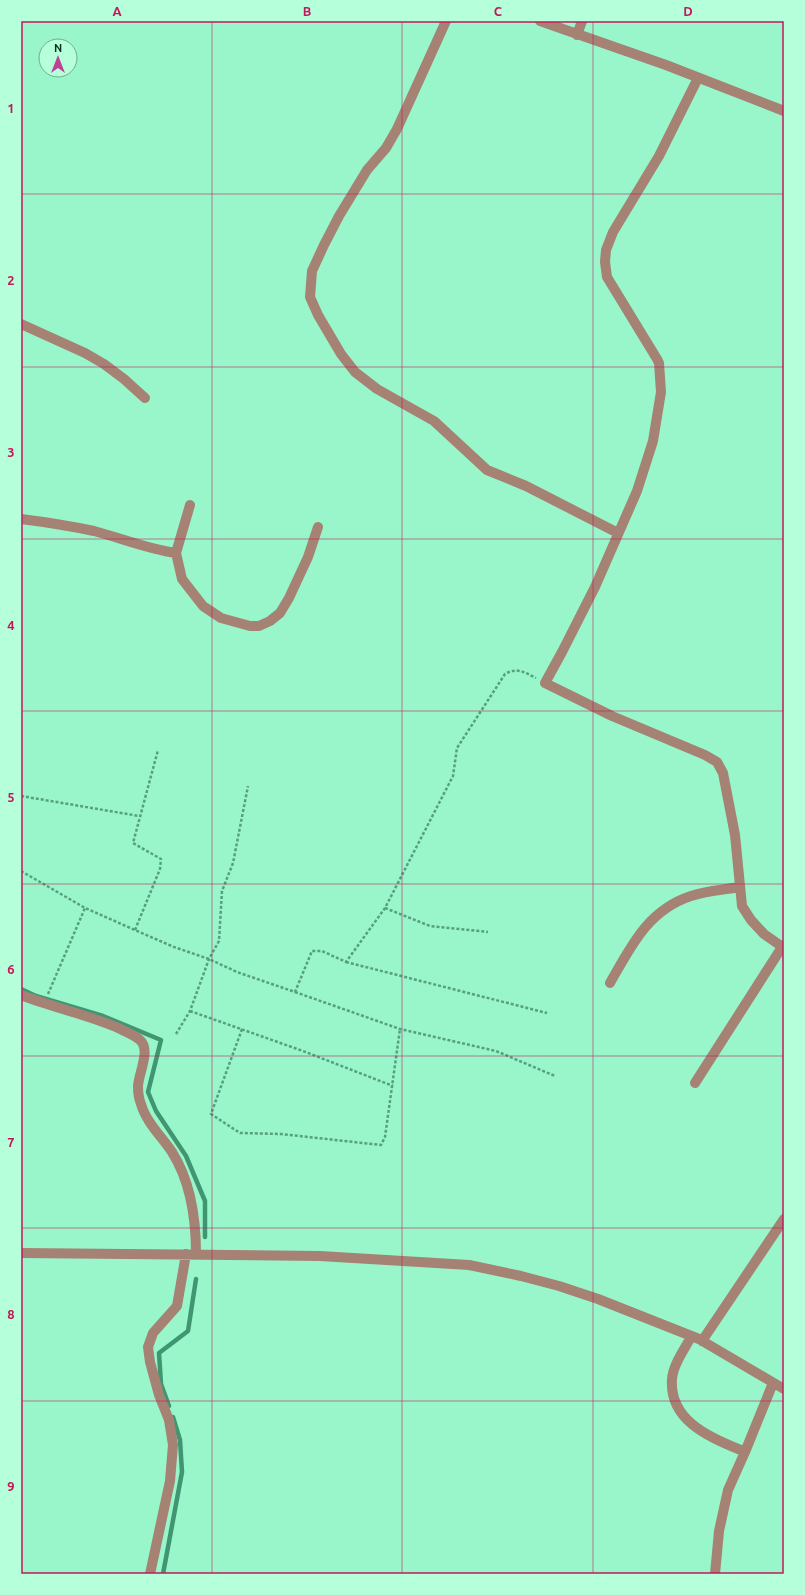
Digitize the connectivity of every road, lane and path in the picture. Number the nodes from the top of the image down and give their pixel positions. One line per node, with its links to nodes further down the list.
1 (446, 21): 12 (street)
2 (540, 21): 4 (street)
3 (582, 21): 4 (street)
4 (577, 35): 5 (street)
5 (698, 78): 6 (street); 12 (street)
6 (784, 111)
7 (21, 324): 8 (street)
8 (145, 398)
9 (190, 505): 13 (street)
10 (21, 519): 13 (street)
11 (318, 527): 13 (street)
12 (618, 533): 14 (street)
13 (176, 553)
14 (545, 683): 20 (street); 22 (path)
15 (158, 750): 18 (path)
16 (248, 786): 26 (path)
17 (21, 796): 18 (path)
18 (139, 816): 23 (path)
19 (21, 871): 21 (path)
20 (739, 887): 25 (street); 28 (street)
21 (84, 908): 23 (path); 31 (path)
22 (385, 908): 24 (path); 27 (path)
23 (135, 930): 26 (path)
24 (488, 932)
25 (783, 947): 38 (street)
26 (209, 960): 29 (path); 32 (path)
27 (346, 962): 29 (path); 33 (path)
28 (610, 983)
29 (295, 992): 34 (path)
30 (21, 995): 42 (street)
31 (48, 996)
32 (190, 1011): 35 (path); 36 (path)
33 (547, 1014)
34 (400, 1029): 37 (path); 39 (path)
35 (242, 1030): 39 (path); 39 (path)
36 (176, 1034)
37 (554, 1076)
38 (694, 1083)
39 (393, 1086)
40 (784, 1219): 44 (street)
41 (21, 1253): 42 (street)
42 (191, 1254): 43 (street); 48 (street)
43 (690, 1337): 44 (street); 47 (street)
44 (702, 1341): 45 (street)
45 (773, 1383): 46 (street); 47 (street)
46 (784, 1389)
47 (745, 1452): 49 (street)
48 (150, 1574)
49 (715, 1574)

